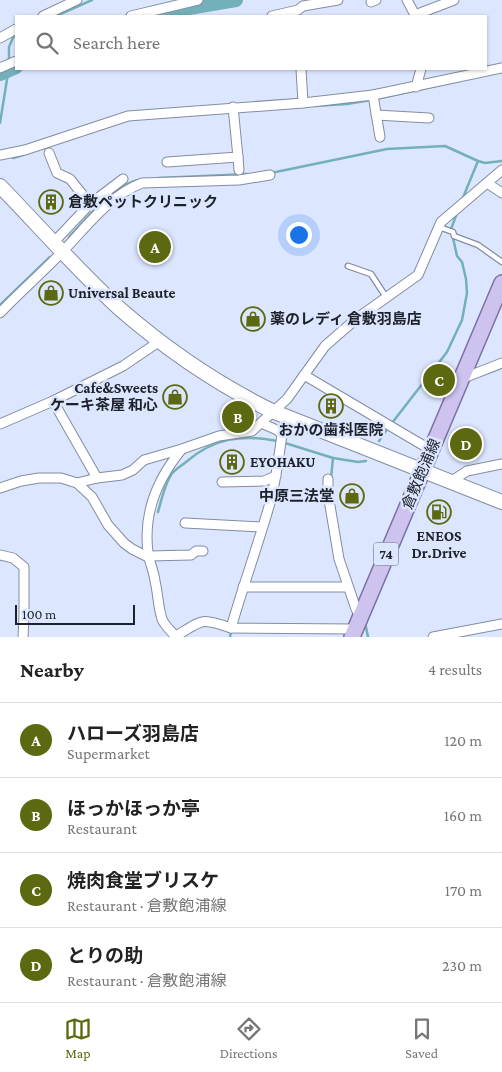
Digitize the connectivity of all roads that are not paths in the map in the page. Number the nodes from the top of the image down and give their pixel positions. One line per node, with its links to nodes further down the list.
1 (77, 0): 7 (street)
2 (198, 0): 8 (street)
3 (338, 0): 6 (street)
4 (407, 0): 10 (street)
5 (454, 0): 11 (street)
6 (298, 13): 9 (street)
7 (44, 15)
8 (135, 15)
9 (281, 15)
10 (414, 15)
11 (416, 15)
12 (15, 30): 13 (street)
13 (0, 38)
14 (14, 61): 15 (street)
15 (2, 68)
16 (502, 68): 19 (street)
17 (301, 70): 21 (street)
18 (420, 70): 19 (street)
19 (416, 87): 20 (street)
20 (374, 98): 21 (street); 23 (street)
21 (303, 104): 22 (street)
22 (233, 110): 27 (street); 28 (street)
23 (376, 115): 24 (street); 25 (street)
24 (429, 118)
25 (380, 137)
26 (49, 153): 37 (street)
27 (0, 155)
28 (238, 157): 29 (street); 30 (street)
29 (167, 162)
30 (239, 170)
31 (502, 170): 34 (street)
32 (270, 175): 39 (street)
33 (123, 179): 37 (street)
34 (487, 183): 36 (street); 38 (street)
35 (0, 186): 39 (street)
36 (502, 193)
37 (90, 204): 39 (street)
38 (438, 226): 40 (lane); 43 (street)
39 (58, 246): 44 (street); 45 (street)
40 (502, 262)
41 (348, 266): 43 (lane)
42 (502, 283): 48 (main road, 倉敷飽浦線 / 74)
43 (386, 298): 47 (street)
44 (0, 313)
45 (160, 341): 49 (street); 50 (street)
46 (502, 363): 48 (street)
47 (304, 375): 50 (street); 54 (street)
48 (461, 379): 54 (main road, 倉敷飽浦線 / 74)
49 (53, 401): 52 (street); 60 (street)
50 (272, 411): 51 (street); 58 (street)
51 (261, 423): 53 (street); 59 (street)
52 (0, 424)
53 (182, 449): 55 (street); 57 (street)
54 (431, 450): 58 (main road, 倉敷飽浦線 / 74)
55 (152, 458): 57 (street); 60 (street)
56 (502, 464): 63 (street)
57 (166, 469): 71 (street)
58 (422, 470): 63 (street); 75 (main road, 倉敷飽浦線 / 74)
59 (276, 476): 62 (street); 68 (street)
60 (97, 478): 64 (street)
61 (328, 479): 73 (street)
62 (222, 482)
63 (450, 482): 66 (street)
64 (77, 483): 65 (street); 71 (street)
65 (0, 488)
66 (502, 502)
67 (184, 523): 68 (street)
68 (262, 527): 72 (street)
69 (203, 551): 71 (street)
70 (0, 555): 77 (street)
71 (149, 557): 78 (street)
72 (243, 586): 73 (street); 76 (street)
73 (348, 587): 75 (street)
74 (502, 624): 79 (street)
75 (355, 627): 76 (street)
76 (231, 628): 78 (street)
77 (23, 637)
78 (176, 637)
79 (433, 637)

